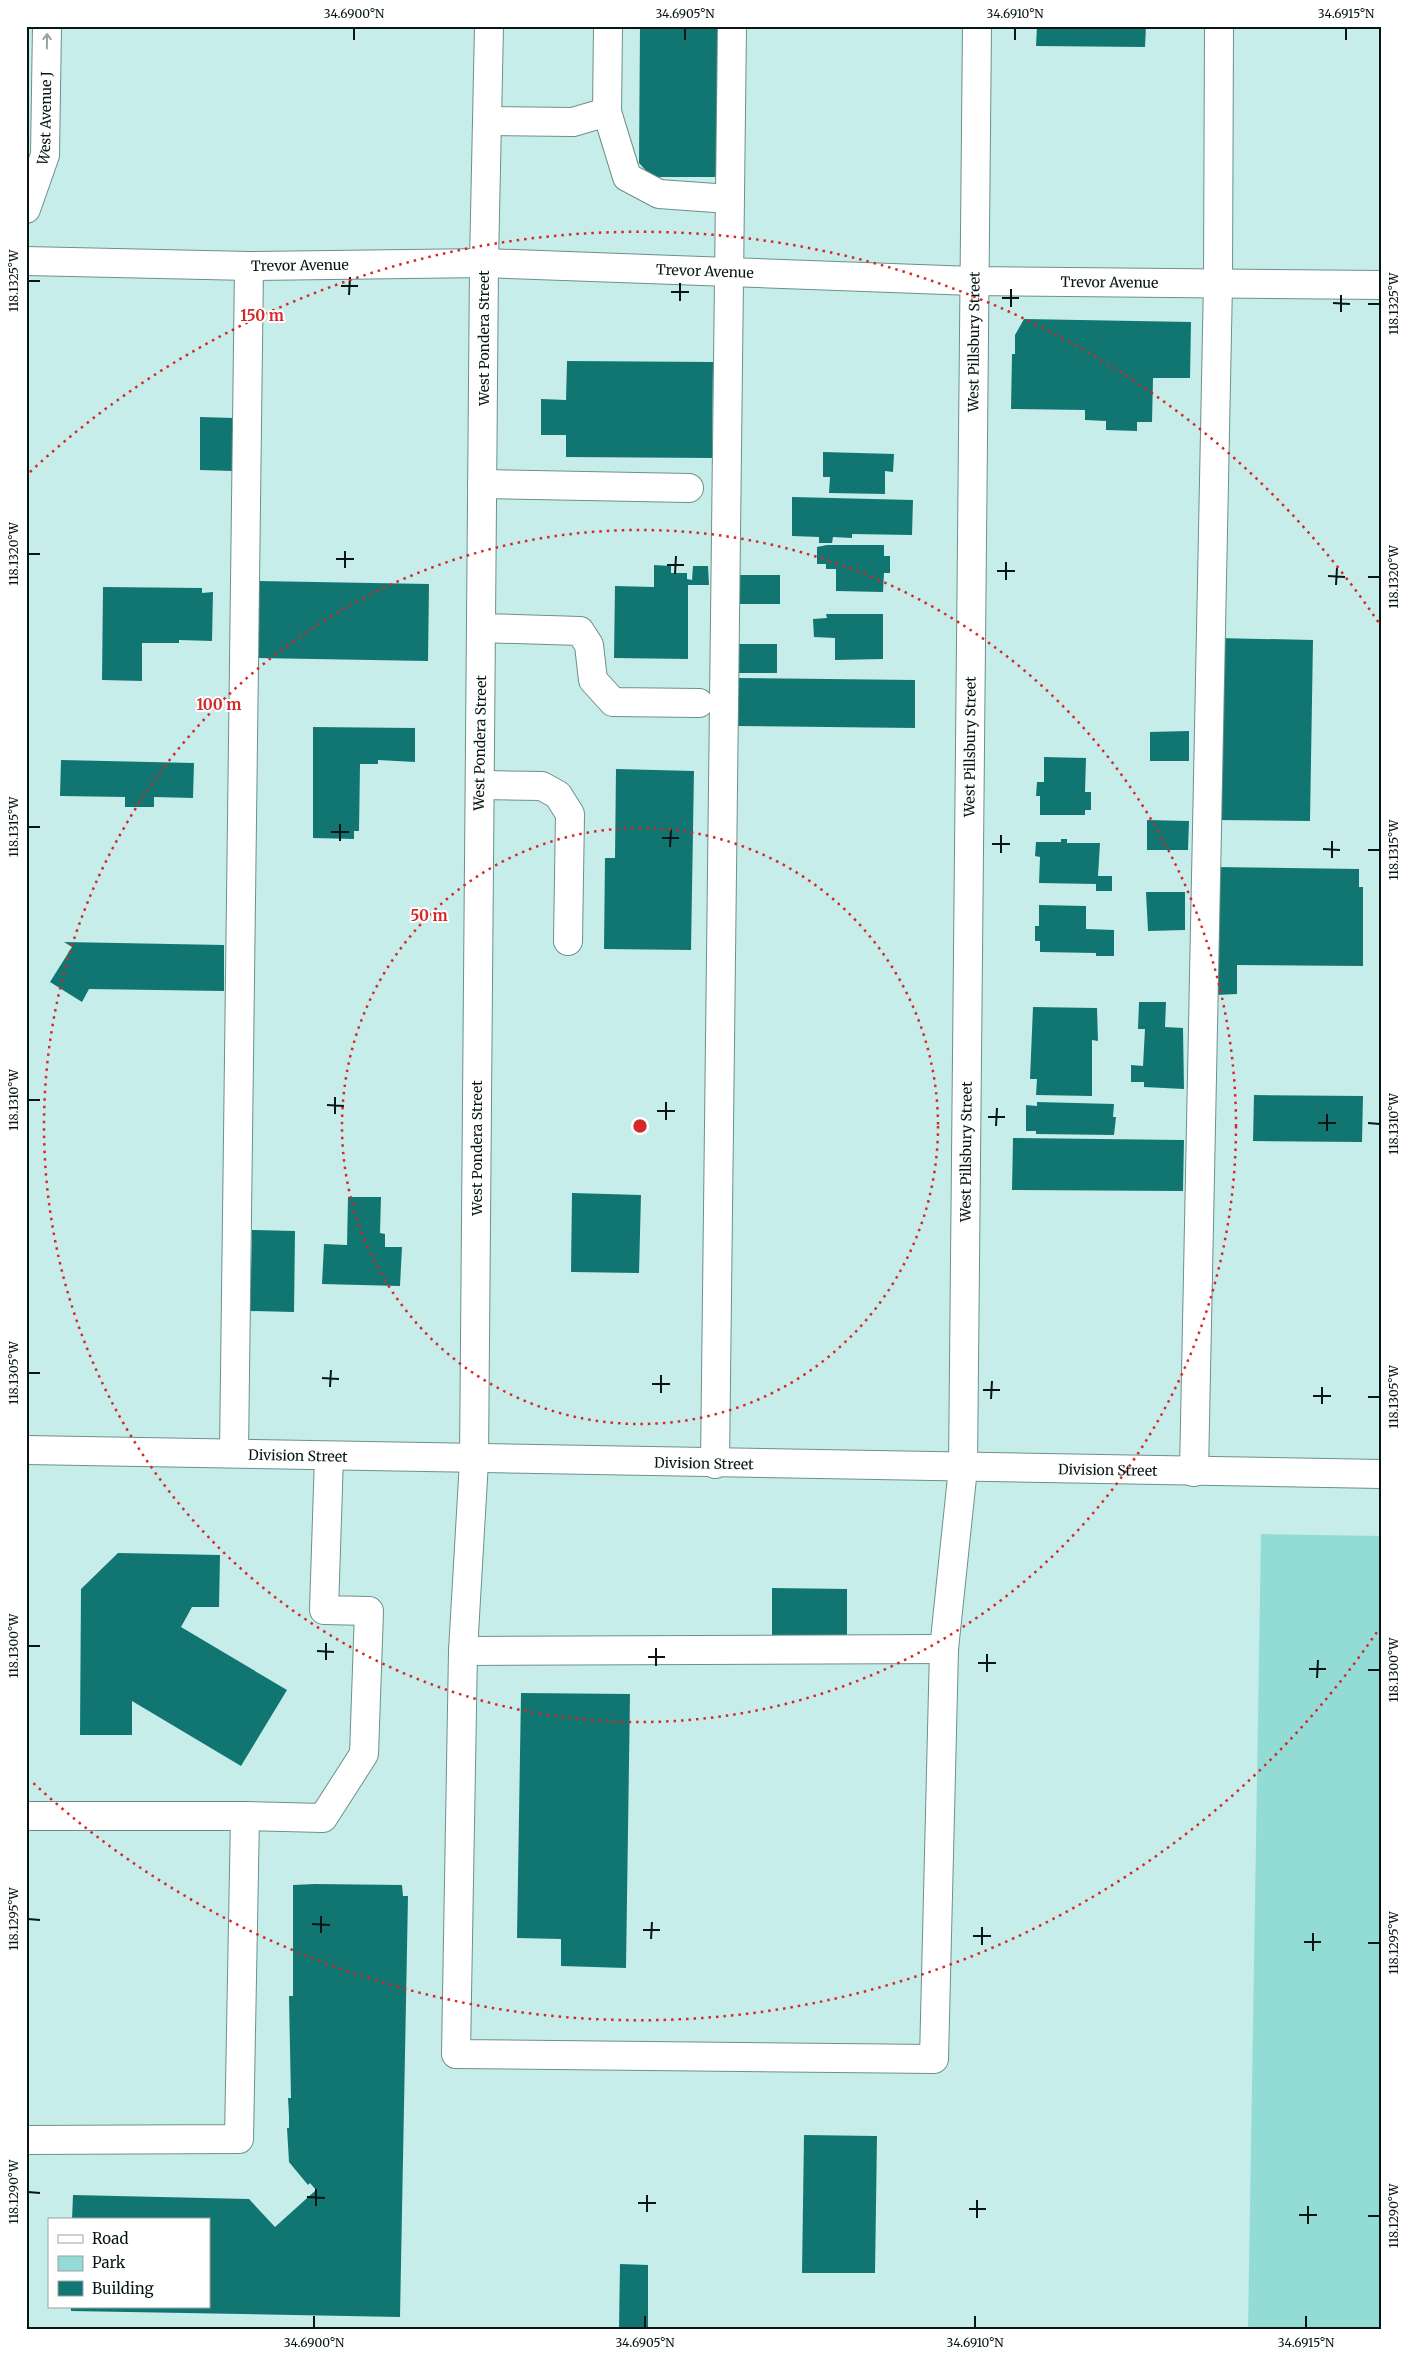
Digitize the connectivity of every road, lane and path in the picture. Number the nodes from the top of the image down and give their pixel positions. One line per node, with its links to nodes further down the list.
1 (47, 26): 10 (street, West Avenue J, one-way to 1)
2 (489, 26): 8 (street, West Pondera Street)
3 (608, 26): 7 (street)
4 (732, 26): 9 (street)
5 (977, 26): 15 (street, West Pillsbury Street)
6 (1219, 26): 16 (street)
7 (607, 112): 8 (street); 9 (street)
8 (487, 121): 12 (street, West Pondera Street)
9 (729, 200): 14 (street)
10 (26, 209)
11 (26, 261): 13 (street, Trevor Avenue)
12 (484, 264): 13 (street, Trevor Avenue); 14 (street, Trevor Avenue); 18 (street, West Pondera Street)
13 (249, 266): 25 (street)
14 (728, 271): 15 (street, Trevor Avenue); 28 (street)
15 (973, 281): 16 (street, Trevor Avenue); 29 (street, West Pillsbury Street)
16 (1218, 283): 17 (street, Trevor Avenue); 30 (street)
17 (1382, 286)
18 (482, 484): 19 (street); 20 (street, West Pondera Street)
19 (689, 488)
20 (481, 628): 21 (street); 22 (street, West Pondera Street)
21 (699, 703)
22 (480, 784): 23 (street); 27 (street, West Pondera Street)
23 (568, 941)
24 (26, 1450): 25 (street, Division Street)
25 (234, 1453): 26 (street, Division Street)
26 (329, 1457): 27 (street, Division Street); 35 (street)
27 (474, 1461): 28 (street, Division Street); 33 (street, West Pondera Street)
28 (715, 1464): 29 (street, Division Street)
29 (963, 1468): 30 (street, Division Street); 32 (street, West Pillsbury Street)
30 (1194, 1472): 31 (street, Division Street)
31 (1382, 1474)
32 (944, 1649): 33 (street); 33 (street, West Pillsbury Street)
33 (463, 1651)
34 (26, 1816): 35 (street)
35 (245, 1816): 36 (street)
36 (26, 2140)

